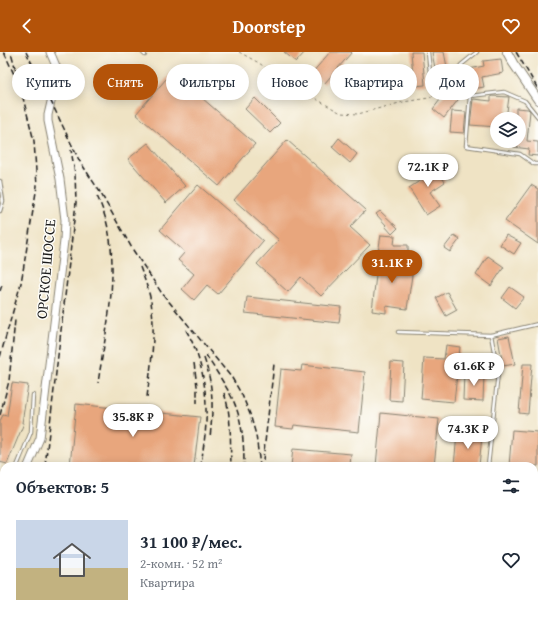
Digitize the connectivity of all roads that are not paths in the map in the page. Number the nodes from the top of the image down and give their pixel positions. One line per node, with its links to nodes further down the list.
1 (50, 52): 20 (street, ОРСКОЕ ШОССЕ)
2 (142, 52): 6 (lane)
3 (428, 52): 7 (lane)
4 (477, 52): 8 (lane)
5 (507, 52): 9 (main road)
6 (145, 56)
7 (429, 64)
8 (461, 64)
9 (538, 100)
10 (538, 117): 11 (lane)
11 (538, 164)
12 (0, 181): 13 (lane)
13 (0, 187): 14 (lane)
14 (0, 211)
15 (538, 324): 17 (lane)
16 (398, 332): 17 (lane)
17 (491, 335): 21 (lane)
18 (33, 395): 19 (lane)
19 (19, 462)
20 (30, 462)
21 (488, 462)

